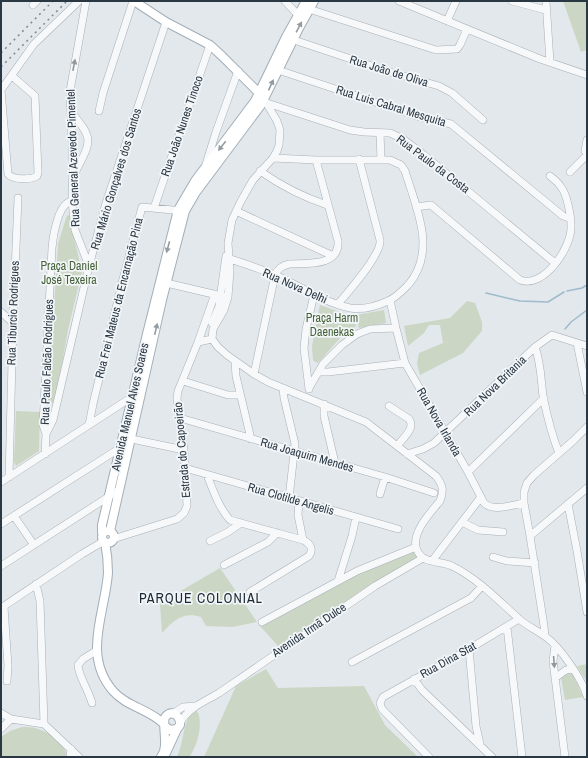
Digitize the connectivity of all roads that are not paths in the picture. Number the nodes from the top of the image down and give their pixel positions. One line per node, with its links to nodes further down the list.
1 (78, 1): 24 (street)
2 (86, 1): 28 (street, Rua General Azevedo Pimentel, one-way to 2)
3 (134, 1): 16 (main road); 27 (street)
4 (285, 1): 14 (street)
5 (306, 1): 14 (main road)
6 (314, 1): 12 (main road)
7 (399, 1): 11 (street)
8 (456, 1): 15 (street)
9 (512, 1): 13 (street)
10 (546, 1): 13 (street)
11 (411, 3): 15 (street)
12 (309, 9): 17 (street); 18 (main road, one-way to 12)
13 (546, 10): 20 (street)
14 (298, 15): 18 (main road)
15 (447, 21): 17 (street)
16 (166, 22): 19 (main road); 55 (street, Rua Mário Gonçalves dos Santos)
17 (467, 29): 20 (street)
18 (289, 39): 21 (main road); 26 (main road); 29 (street, Rua João de Oliva)
19 (210, 45): 22 (main road); 48 (street, Rua João Nunes Tinoco)
20 (550, 62): 23 (street)
21 (278, 70): 26 (main road, one-way to 21); 51 (street, Rua Luis Cabral Mesquita)
22 (238, 72): 26 (main road); 39 (street)
23 (587, 75)
24 (12, 76): 25 (street); 25 (street)
25 (1, 90)
26 (264, 98): 30 (street, Rua Paulo da Costa); 32 (street); 39 (main road, Avenida Manuel Alves Soares, one-way to 39); 49 (main road, Avenida Manuel Alves Soares)
27 (99, 111)
28 (71, 112): 42 (street, Rua General Azevedo Pimentel); 42 (street)
29 (483, 120)
30 (380, 133): 37 (street); 54 (street, Rua Paulo da Costa)
31 (587, 140): 33 (street)
32 (277, 151): 34 (street); 35 (street, Rua Nova Delhi)
33 (587, 155): 41 (street)
34 (273, 158): 35 (street, Rua Nova Delhi); 40 (street)
35 (292, 159): 38 (street, Rua Nova Delhi)
36 (359, 159): 37 (street, Rua Nova Delhi); 38 (street, Rua Nova Delhi); 61 (street)
37 (381, 159): 47 (street, Rua Nova Delhi)
38 (316, 160): 46 (street)
39 (205, 167): 49 (main road, Avenida Manuel Alves Soares)
40 (260, 171): 46 (street); 50 (street)
41 (570, 172)
42 (73, 176): 45 (street, Rua General Azevedo Pimentel)
43 (550, 176): 51 (street)
44 (18, 198): 63 (street, Rua Tiburcio Rodrigues)
45 (72, 202): 55 (street, Rua General Azevedo Pimentel); 88 (street, Rua Paulo Falcão Rodrigues)
46 (327, 205): 53 (street)
47 (416, 207): 54 (street); 60 (street, Rua Nova Delhi)
48 (154, 208): 49 (street, Rua Frei Mateus da Encarnação Pina); 85 (street, Rua Frei Mateus da Encarnação Pina)
49 (182, 210): 57 (main road, Avenida Manuel Alves Soares)
50 (236, 210): 52 (street); 53 (street)
51 (569, 218): 54 (street)
52 (228, 256): 56 (street, Rua Nova Delhi); 59 (street)
53 (333, 256): 56 (street)
54 (555, 263)
55 (89, 266): 88 (street, Rua Mário Gonçalves dos Santos)
56 (275, 276): 58 (street, Rua Nova Delhi); 73 (street)
57 (164, 282): 59 (street); 80 (main road, Avenida Manuel Alves Soares)
58 (314, 295): 61 (street, Rua Nova Delhi); 76 (street)
59 (221, 296): 65 (street); 66 (street, Estrada do Capoeirão)
60 (390, 300): 61 (street, Rua Nova Delhi); 64 (street, Rua Nova Irlanda)
61 (338, 304)
62 (1, 312): 63 (street)
63 (13, 322): 102 (street, Rua Tiburcio Rodrigues)
64 (396, 328): 70 (street, Rua Nova Irlanda); 72 (street)
65 (210, 340): 66 (street); 71 (street)
66 (198, 342): 74 (street, Estrada do Capoeirão)
67 (577, 344): 68 (street, Rua Nova Britania); 69 (street, Rua Nova Britania); 77 (street)
68 (587, 346)
69 (535, 347): 81 (street); 87 (street, Rua Nova Britania)
70 (405, 363): 72 (street); 87 (street, Rua Nova Irlanda)
71 (238, 364): 73 (street); 78 (street)
72 (319, 372): 76 (street)
73 (254, 374): 75 (street)
74 (183, 381): 78 (street); 84 (street, Estrada do Capoeirão)
75 (283, 388): 79 (street); 94 (street)
76 (310, 388): 79 (street)
77 (587, 392)
78 (240, 394): 90 (street)
79 (306, 397): 82 (street)
80 (135, 398): 85 (street); 89 (main road, Avenida Manuel Alves Soares)
81 (544, 398): 95 (street); 100 (street)
82 (324, 404): 91 (street); 98 (street)
83 (389, 406): 91 (street)
84 (180, 418): 90 (street, Rua Joaquim Mendes); 93 (street, Estrada do Capoeirão)
85 (89, 425): 96 (street)
86 (587, 427): 95 (street)
87 (446, 432): 97 (street, Rua Nova Britania); 100 (street, Rua Nova Irlanda)
88 (46, 434): 96 (street, Rua Mário Gonçalves dos Santos)
89 (126, 437): 92 (main road, Avenida Manuel Alves Soares); 93 (street); 106 (main road, Avenida Manuel Alves Soares)
90 (251, 439): 94 (street, Rua Joaquim Mendes)
91 (397, 446): 97 (street)
92 (120, 448): 109 (main road, Avenida Manuel Alves Soares); 115 (street)
93 (184, 450): 99 (street, Estrada do Capoeirão)
94 (295, 451): 98 (street, Rua Joaquim Mendes); 111 (street)
95 (560, 452): 113 (street)
96 (44, 454): 102 (street)
97 (407, 454): 128 (street)
98 (335, 463): 103 (street, Rua Joaquim Mendes)
99 (185, 468): 101 (street, Rua Clotilde Angelis); 124 (street, Estrada do Capoeirão)
100 (468, 472): 110 (street, Rua Nova Irlanda)
101 (207, 475): 111 (street, Rua Clotilde Angelis); 118 (street)
102 (10, 477): 104 (street)
103 (385, 477): 107 (street, Rua Joaquim Mendes); 108 (street)
104 (1, 482)
105 (587, 488): 114 (street)
106 (119, 490): 109 (street); 124 (main road, Avenida Manuel Alves Soares)
107 (434, 493)
108 (380, 494)
109 (109, 496): 124 (main road, Avenida Manuel Alves Soares); 127 (street)
110 (481, 497): 113 (street); 117 (street)
111 (289, 498): 112 (street, Rua Clotilde Angelis)
112 (299, 501): 116 (street, Rua Clotilde Angelis); 125 (street)
113 (524, 503): 123 (street)
114 (568, 504): 123 (street); 140 (street)
115 (14, 516): 119 (street); 127 (street)
116 (356, 517): 120 (street, Rua Clotilde Angelis); 135 (street)
117 (462, 522): 121 (street); 131 (street)
118 (241, 523): 122 (street); 126 (street)
119 (1, 524)
120 (398, 529)
121 (503, 532)
122 (277, 533): 125 (street); 133 (street)
123 (530, 536): 132 (street)
124 (107, 537): 136 (street); 147 (main road, Avenida Manuel Alves Soares)
125 (303, 540): 138 (street)
126 (210, 541)
127 (34, 545): 134 (street)
128 (416, 546): 129 (street); 135 (street)
129 (423, 558): 131 (street); 155 (street, Avenida Irmã Dulce)
130 (493, 558): 132 (street)
131 (432, 561): 137 (street)
132 (535, 563): 144 (street)
133 (224, 565)
134 (1, 566)
135 (338, 581): 142 (street)
136 (36, 584): 139 (street); 160 (street)
137 (482, 586): 141 (street); 148 (street)
138 (250, 592)
139 (2, 608): 152 (street)
140 (587, 612)
141 (519, 619): 143 (street, Rua Dina Sfat); 144 (street)
142 (262, 622)
143 (507, 627): 146 (street, Rua Dina Sfat); 173 (street)
144 (545, 636): 145 (street)
145 (555, 646): 149 (street); 150 (street, one-way to 150)
146 (468, 649): 151 (street, Rua Dina Sfat); 163 (street)
147 (96, 651): 154 (street); 156 (main road, Avenida Manuel Alves Soares)
148 (352, 662)
149 (573, 669): 150 (street); 153 (street)
150 (555, 678): 174 (street)
151 (414, 679): 165 (street); 171 (street, Rua Dina Sfat)
152 (7, 681)
153 (587, 696)
154 (92, 703)
155 (197, 705): 158 (street, Avenida Irmã Dulce); 162 (street, Avenida Irmã Dulce)
156 (146, 712): 158 (main road, Avenida Manuel Alves Soares); 161 (main road, Avenida Manuel Alves Soares)
157 (1, 713): 159 (street)
158 (171, 714): 161 (main road); 162 (main road)
159 (11, 720): 160 (street); 164 (street)
160 (44, 724): 167 (street)
161 (164, 725): 162 (main road); 170 (main road)
162 (179, 726): 170 (main road)
163 (476, 726): 165 (street); 166 (street)
164 (1, 729)
165 (465, 730): 166 (street)
166 (480, 745): 172 (street)
167 (71, 749): 168 (street); 169 (street)
168 (70, 757)
169 (79, 757)
170 (163, 757)
171 (429, 757)
172 (492, 757)
173 (522, 757)
174 (565, 757)

